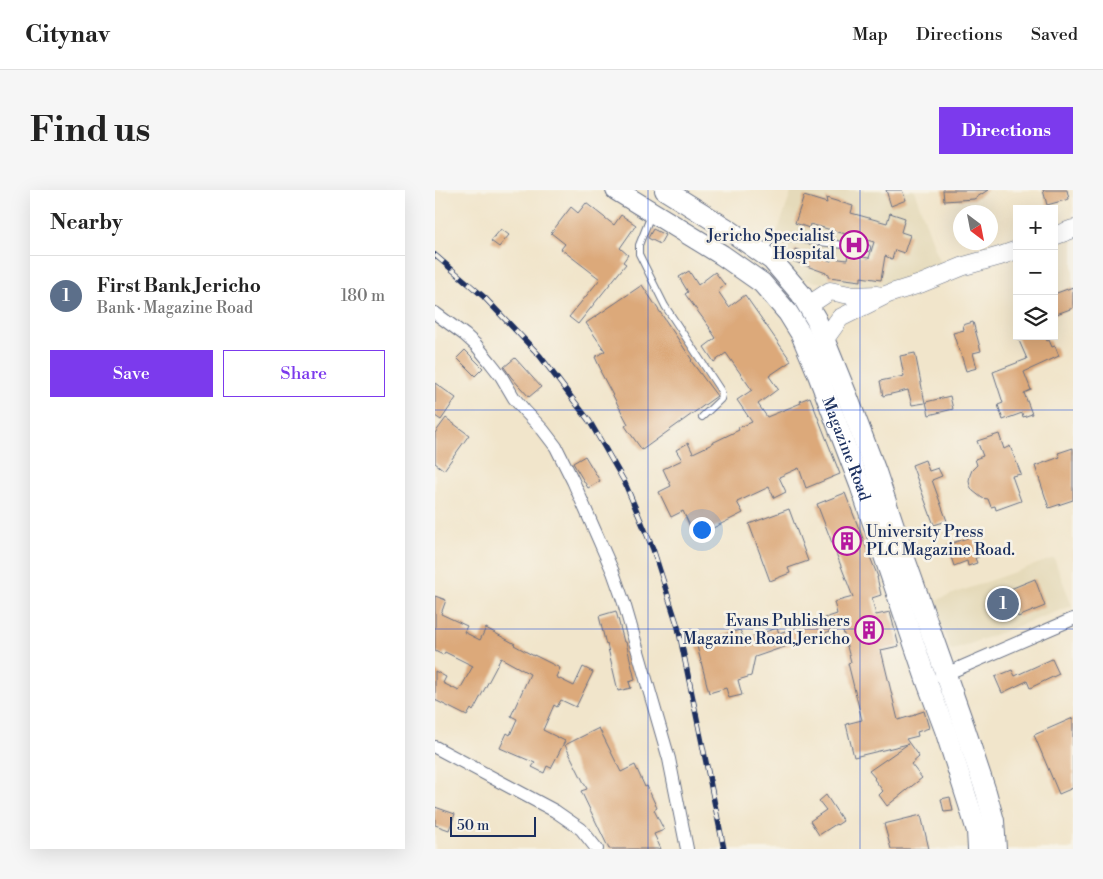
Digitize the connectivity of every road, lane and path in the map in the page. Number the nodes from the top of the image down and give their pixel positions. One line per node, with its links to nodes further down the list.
1 (616, 190): 3 (main road, Magazine Road)
2 (665, 190): 8 (main road, Magazine Road)
3 (653, 212): 13 (lane); 16 (main road, Magazine Road)
4 (1073, 229): 5 (street)
5 (1058, 235)
6 (867, 248): 8 (lane)
7 (1013, 251): 9 (street)
8 (761, 252): 10 (main road, Magazine Road)
9 (888, 294): 10 (street); 12 (street)
10 (809, 305): 12 (main road, Magazine Road)
11 (435, 313): 19 (street)
12 (825, 339): 15 (main road, Magazine Road)
13 (702, 417)
14 (1073, 619): 15 (street)
15 (946, 674): 16 (street); 21 (main road, Magazine Road)
16 (927, 682): 20 (main road, Magazine Road)
17 (435, 747): 18 (street)
18 (597, 849)
19 (687, 849)
20 (978, 849)
21 (996, 849)

